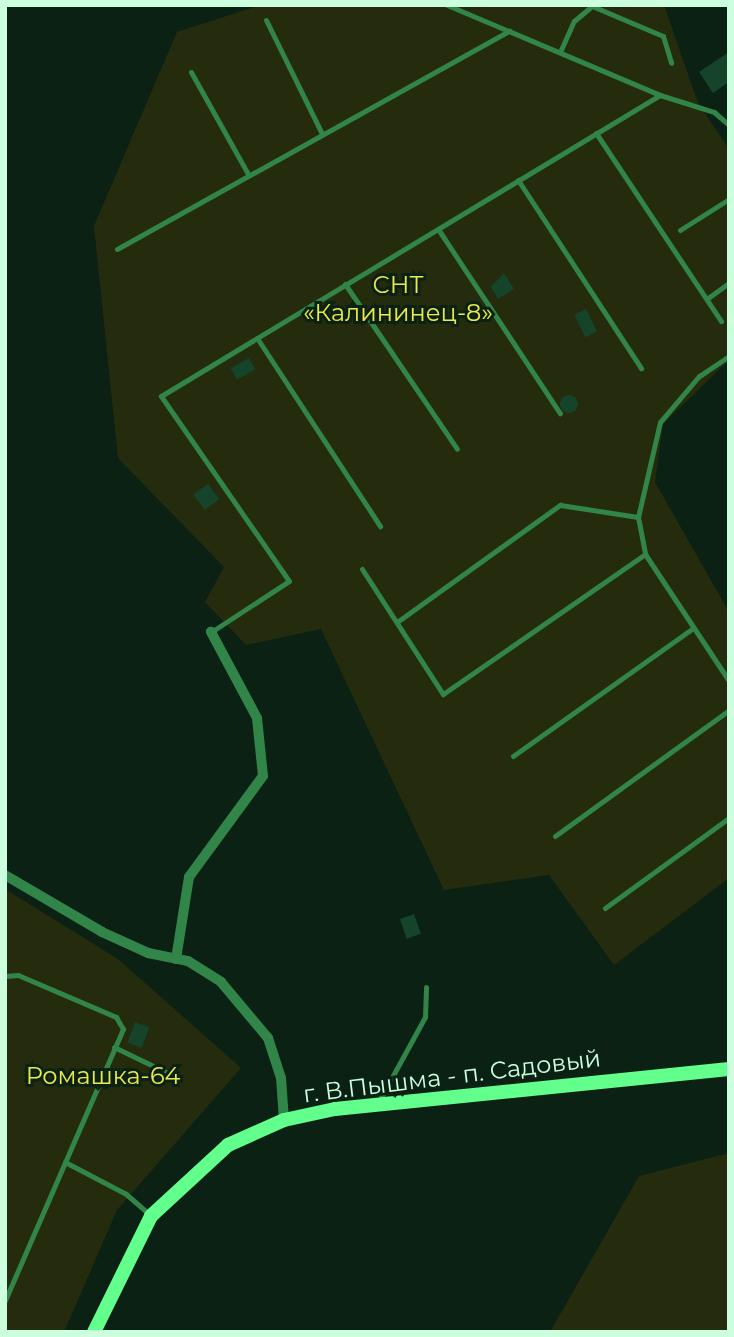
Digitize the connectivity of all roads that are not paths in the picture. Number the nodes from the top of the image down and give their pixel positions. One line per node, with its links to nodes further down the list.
1 (447, 5): 3 (lane)
2 (265, 20): 9 (lane)
3 (509, 31): 4 (lane); 9 (lane)
4 (560, 52): 5 (lane); 7 (lane)
5 (671, 63)
6 (191, 72): 11 (lane)
7 (660, 94): 8 (lane); 10 (lane)
8 (729, 125)
9 (321, 132): 11 (lane)
10 (596, 133): 12 (lane); 19 (lane)
11 (248, 174): 16 (lane)
12 (518, 180): 14 (lane); 23 (lane)
13 (729, 199): 15 (lane)
14 (438, 229): 17 (lane); 24 (lane)
15 (680, 230)
16 (117, 249)
17 (345, 284): 21 (lane); 25 (lane)
18 (729, 284): 19 (lane)
19 (708, 298): 20 (lane)
20 (721, 321)
21 (257, 338): 27 (lane); 32 (lane)
22 (729, 356): 26 (lane)
23 (641, 368)
24 (560, 413)
25 (457, 449)
26 (638, 517): 28 (lane); 30 (lane)
27 (380, 526)
28 (645, 554): 30 (lane); 31 (lane)
29 (362, 569): 30 (lane)
30 (397, 622)
31 (693, 628): 33 (lane); 35 (lane)
32 (211, 632): 40 (street)
33 (729, 681)
34 (729, 710): 37 (lane)
35 (513, 756)
36 (729, 818): 39 (lane)
37 (555, 836)
38 (5, 876): 40 (street)
39 (605, 908)
40 (176, 959): 47 (street)
41 (5, 976): 43 (lane)
42 (426, 987): 46 (lane)
43 (114, 1048): 45 (lane); 48 (lane)
44 (729, 1069): 46 (main road, г. В.Пышма - п. Садовый)
45 (176, 1077)
46 (378, 1104): 47 (main road, г. В.Пышма - п. Садовый)
47 (284, 1120): 49 (main road, г. В.Пышма - п. Садовый)
48 (65, 1162): 49 (lane); 50 (lane)
49 (151, 1216): 51 (main road, г. В.Пышма - п. Садовый)
50 (5, 1300)
51 (94, 1332)

